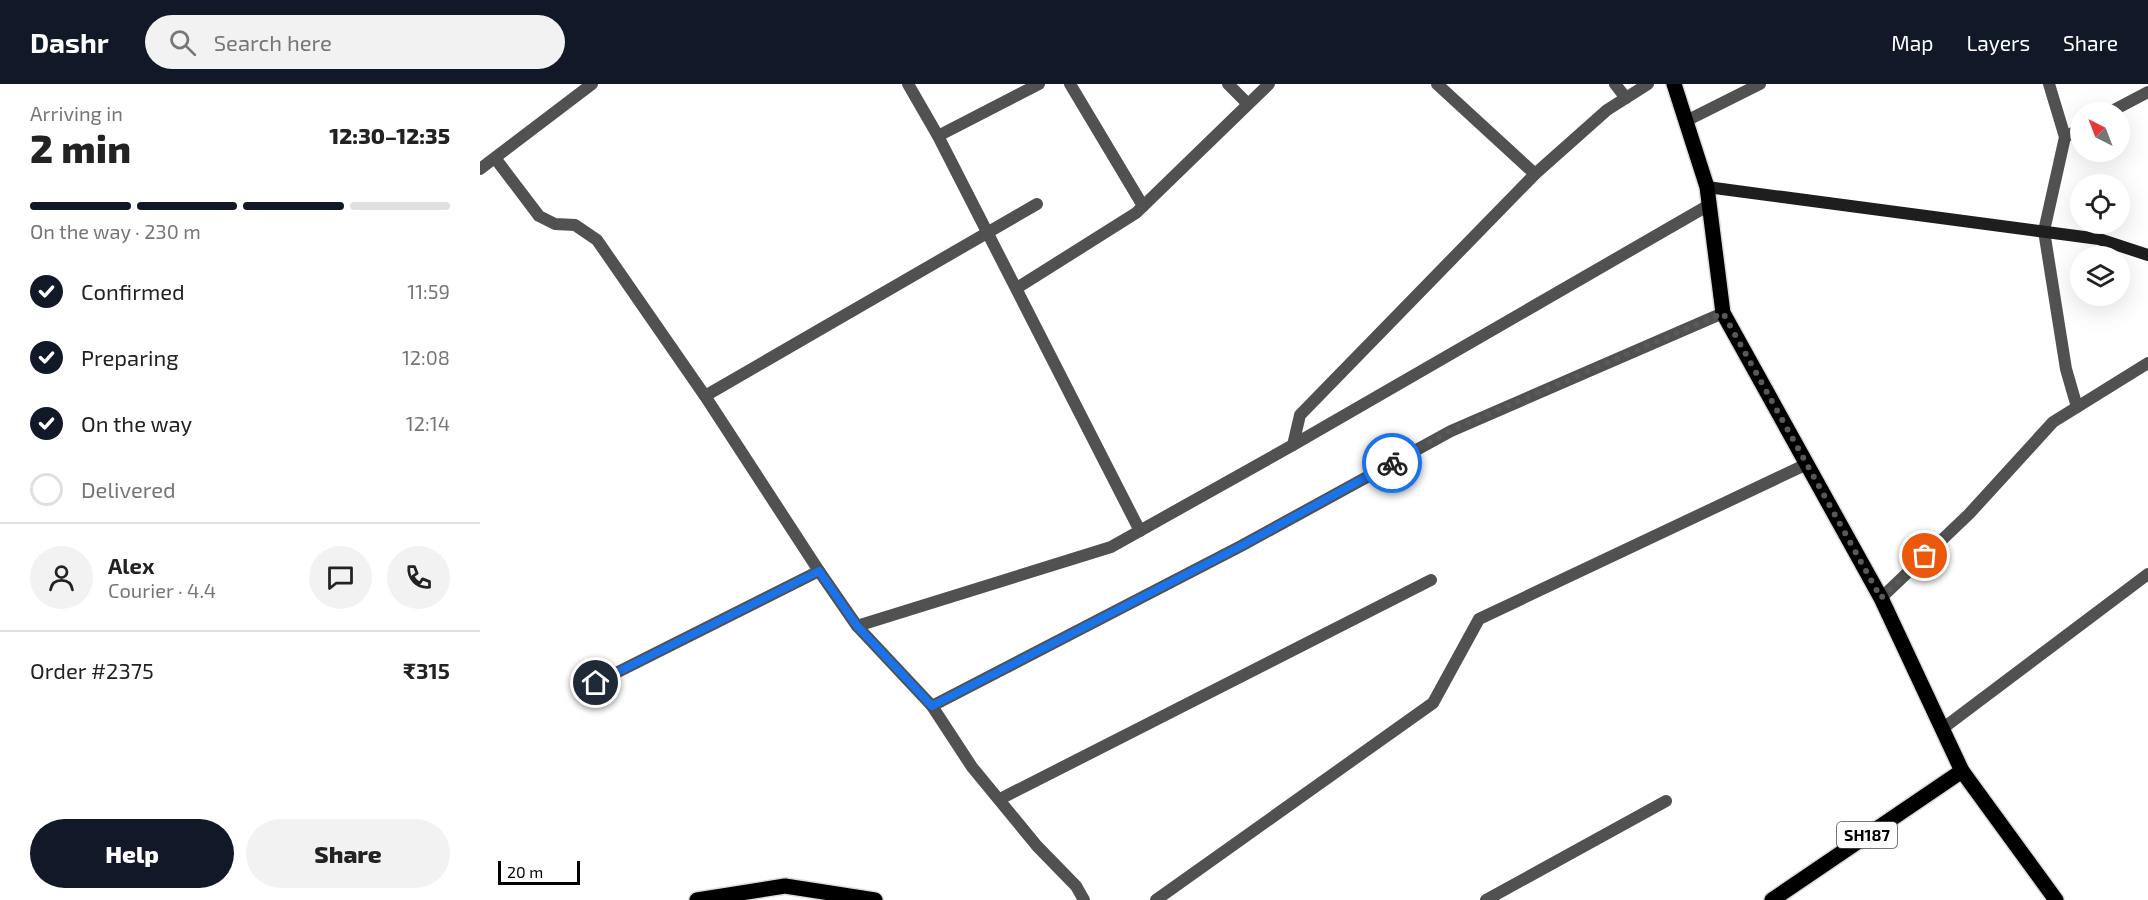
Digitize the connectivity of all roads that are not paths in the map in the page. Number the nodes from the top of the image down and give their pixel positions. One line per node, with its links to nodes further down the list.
1 (592, 84): 21 (street)
2 (908, 84): 19 (street)
3 (1039, 84): 19 (street)
4 (1070, 84): 27 (street)
5 (1228, 84): 16 (street)
6 (1269, 84): 16 (street)
7 (1437, 84): 23 (street)
8 (1616, 84): 14 (street)
9 (1648, 84): 14 (street)
10 (1674, 84): 17 (main road)
11 (1760, 84): 17 (street)
12 (2049, 84): 20 (street)
13 (2148, 92): 15 (street)
14 (1626, 98): 23 (street)
15 (2129, 102)
16 (1248, 104): 27 (street)
17 (1686, 122): 24 (main road)
18 (2070, 134): 20 (street)
19 (938, 136): 29 (street)
20 (2065, 137): 28 (street)
21 (495, 158): 22 (street); 34 (street)
22 (480, 169)
23 (1535, 174): 36 (street)
24 (1707, 187): 26 (main road); 28 (main road)
25 (1036, 204): 29 (street)
26 (1709, 205): 32 (main road); 36 (street)
27 (1143, 206): 31 (street)
28 (2044, 231): 30 (main road); 35 (street)
29 (988, 233): 31 (street); 34 (street)
30 (2148, 255)
31 (1017, 288): 38 (street)
32 (1723, 313): 37 (main road); 45 (street)
33 (2148, 363): 35 (street)
34 (705, 396): 39 (street)
35 (2077, 407): 42 (street)
36 (1293, 445): 38 (street)
37 (1807, 464): 42 (main road); 53 (street)
38 (1140, 531): 43 (street)
39 (819, 571): 43 (street); 44 (street)
40 (2148, 574): 46 (street)
41 (1431, 580): 48 (street)
42 (1881, 598): 46 (main road)
43 (857, 626): 45 (street)
44 (596, 683)
45 (932, 706): 48 (street)
46 (1942, 729): 47 (main road)
47 (1962, 771): 55 (main road, SH187); 56 (main road)
48 (1000, 799): 52 (street)
49 (1666, 801): 54 (street)
50 (697, 900): 51 (main road)
51 (875, 900)
52 (1084, 900)
53 (1156, 900)
54 (1486, 900)
55 (1772, 900)
56 (2056, 900)

